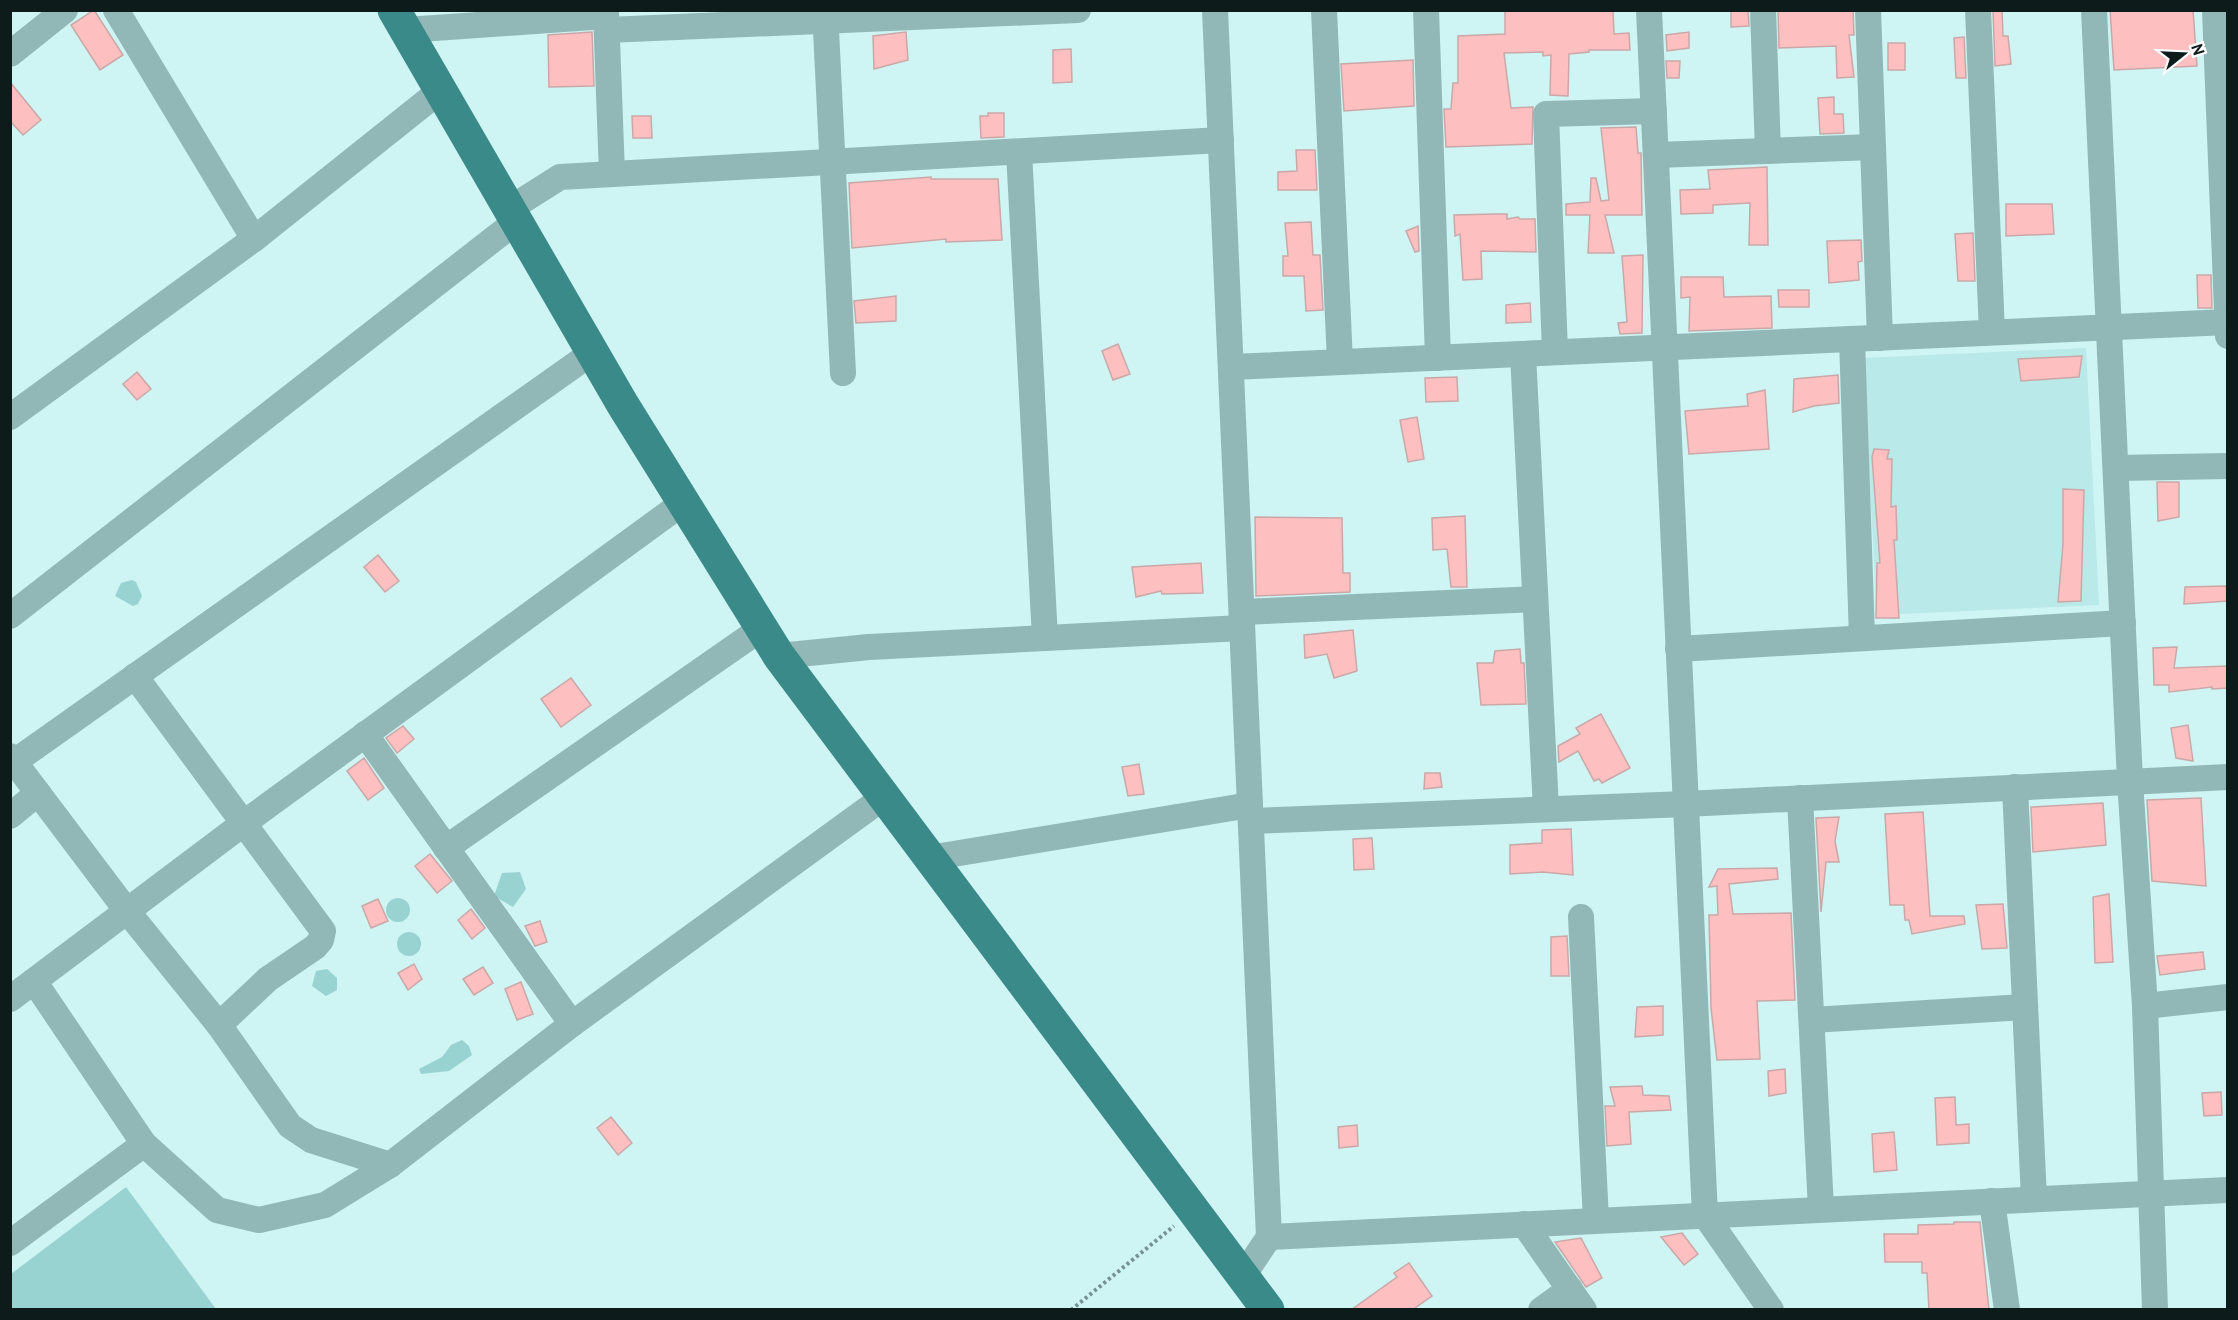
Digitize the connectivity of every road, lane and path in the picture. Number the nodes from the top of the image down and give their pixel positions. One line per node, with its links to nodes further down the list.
1 (65, 10): 17 (street)
2 (116, 10): 29 (street)
3 (1078, 10): 13 (street)
4 (1215, 10): 20 (street)
5 (1324, 10): 41 (street)
6 (1426, 10): 40 (street)
7 (1649, 10): 19 (street)
8 (1763, 10): 22 (street)
9 (1868, 10): 21 (street)
10 (1978, 10): 32 (street)
11 (2094, 10): 31 (street)
12 (2215, 10): 28 (street)
13 (1011, 12): 14 (street)
14 (826, 16): 15 (street); 25 (street)
15 (606, 19): 16 (street); 26 (street)
16 (400, 20): 18 (main road)
17 (10, 54)
18 (441, 90): 27 (main road); 29 (street)
19 (1654, 111): 24 (street); 38 (street)
20 (1221, 140): 23 (street); 42 (street)
21 (1873, 147): 22 (street); 34 (street)
22 (1768, 151): 24 (street)
23 (1019, 152): 25 (street); 53 (street)
24 (1656, 155): 36 (street)
25 (832, 162): 26 (street); 43 (street)
26 (612, 174): 27 (street)
27 (514, 214): 37 (main road); 49 (street)
28 (2225, 230): 30 (street)
29 (254, 239): 44 (street)
30 (2227, 322): 31 (street); 33 (street)
31 (2109, 327): 32 (street); 46 (street)
32 (1992, 332): 34 (street)
33 (2228, 336)
34 (1880, 338): 35 (street)
35 (1852, 339): 36 (street); 54 (street)
36 (1665, 348): 38 (street); 55 (street)
37 (593, 352): 47 (main road); 57 (street)
38 (1555, 352): 39 (street)
39 (1523, 354): 40 (street); 48 (street)
40 (1438, 358): 41 (street)
41 (1340, 362): 42 (street)
42 (1231, 367): 50 (street)
43 (843, 373)
44 (10, 417)
45 (2228, 466): 46 (street)
46 (2116, 468): 51 (street)
47 (684, 502): 52 (main road); 58 (street)
48 (1535, 599): 50 (street); 67 (street)
49 (10, 616)
50 (1242, 620): 53 (street); 68 (street)
51 (2123, 623): 54 (street); 61 (street)
52 (762, 628): 56 (main road); 71 (street)
53 (1045, 638): 56 (street)
54 (1862, 638): 55 (street)
55 (1678, 649): 66 (street)
56 (779, 657): 64 (main road)
57 (135, 676): 59 (street); 70 (street)
58 (365, 734): 70 (street); 71 (street)
59 (12, 759): 63 (street)
60 (2228, 777): 61 (street)
61 (2130, 781): 62 (street); 78 (street)
62 (2015, 787): 65 (street); 79 (street)
63 (38, 793): 69 (street); 73 (street)
64 (884, 797): 72 (main road); 81 (street)
65 (1800, 798): 66 (street); 80 (street)
66 (1686, 804): 67 (street); 91 (street)
67 (1546, 809): 68 (street)
68 (1251, 813): 72 (street); 94 (street)
69 (10, 816)
70 (244, 823): 73 (street); 82 (street)
71 (446, 848): 81 (street)
72 (929, 858): 90 (main road)
73 (127, 911): 75 (street); 82 (street)
74 (1581, 917): 92 (street)
75 (34, 981): 76 (street); 83 (street)
76 (12, 996)
77 (2228, 997): 78 (street)
78 (2145, 1006): 86 (street)
79 (2025, 1007): 80 (street); 87 (street)
80 (1812, 1020): 89 (street)
81 (572, 1024): 84 (street)
82 (219, 1025): 84 (street)
83 (144, 1144): 84 (street); 95 (street)
84 (390, 1165)
85 (2228, 1190): 86 (street)
86 (2150, 1193): 87 (street); 103 (street)
87 (2034, 1199): 88 (street)
88 (1992, 1201): 89 (street); 102 (street)
89 (1821, 1209): 91 (street)
90 (1194, 1211): 96 (main road); 98 (path)
91 (1705, 1215): 92 (street); 101 (street)
92 (1596, 1221): 93 (street)
93 (1524, 1224): 94 (street); 97 (street)
94 (1269, 1237): 96 (street)
95 (10, 1243)
96 (1243, 1276): 99 (main road)
97 (1577, 1299): 100 (street)
98 (1071, 1310)
99 (1268, 1310)
100 (1542, 1310)
101 (1771, 1310)
102 (2007, 1310)
103 (2155, 1310)

